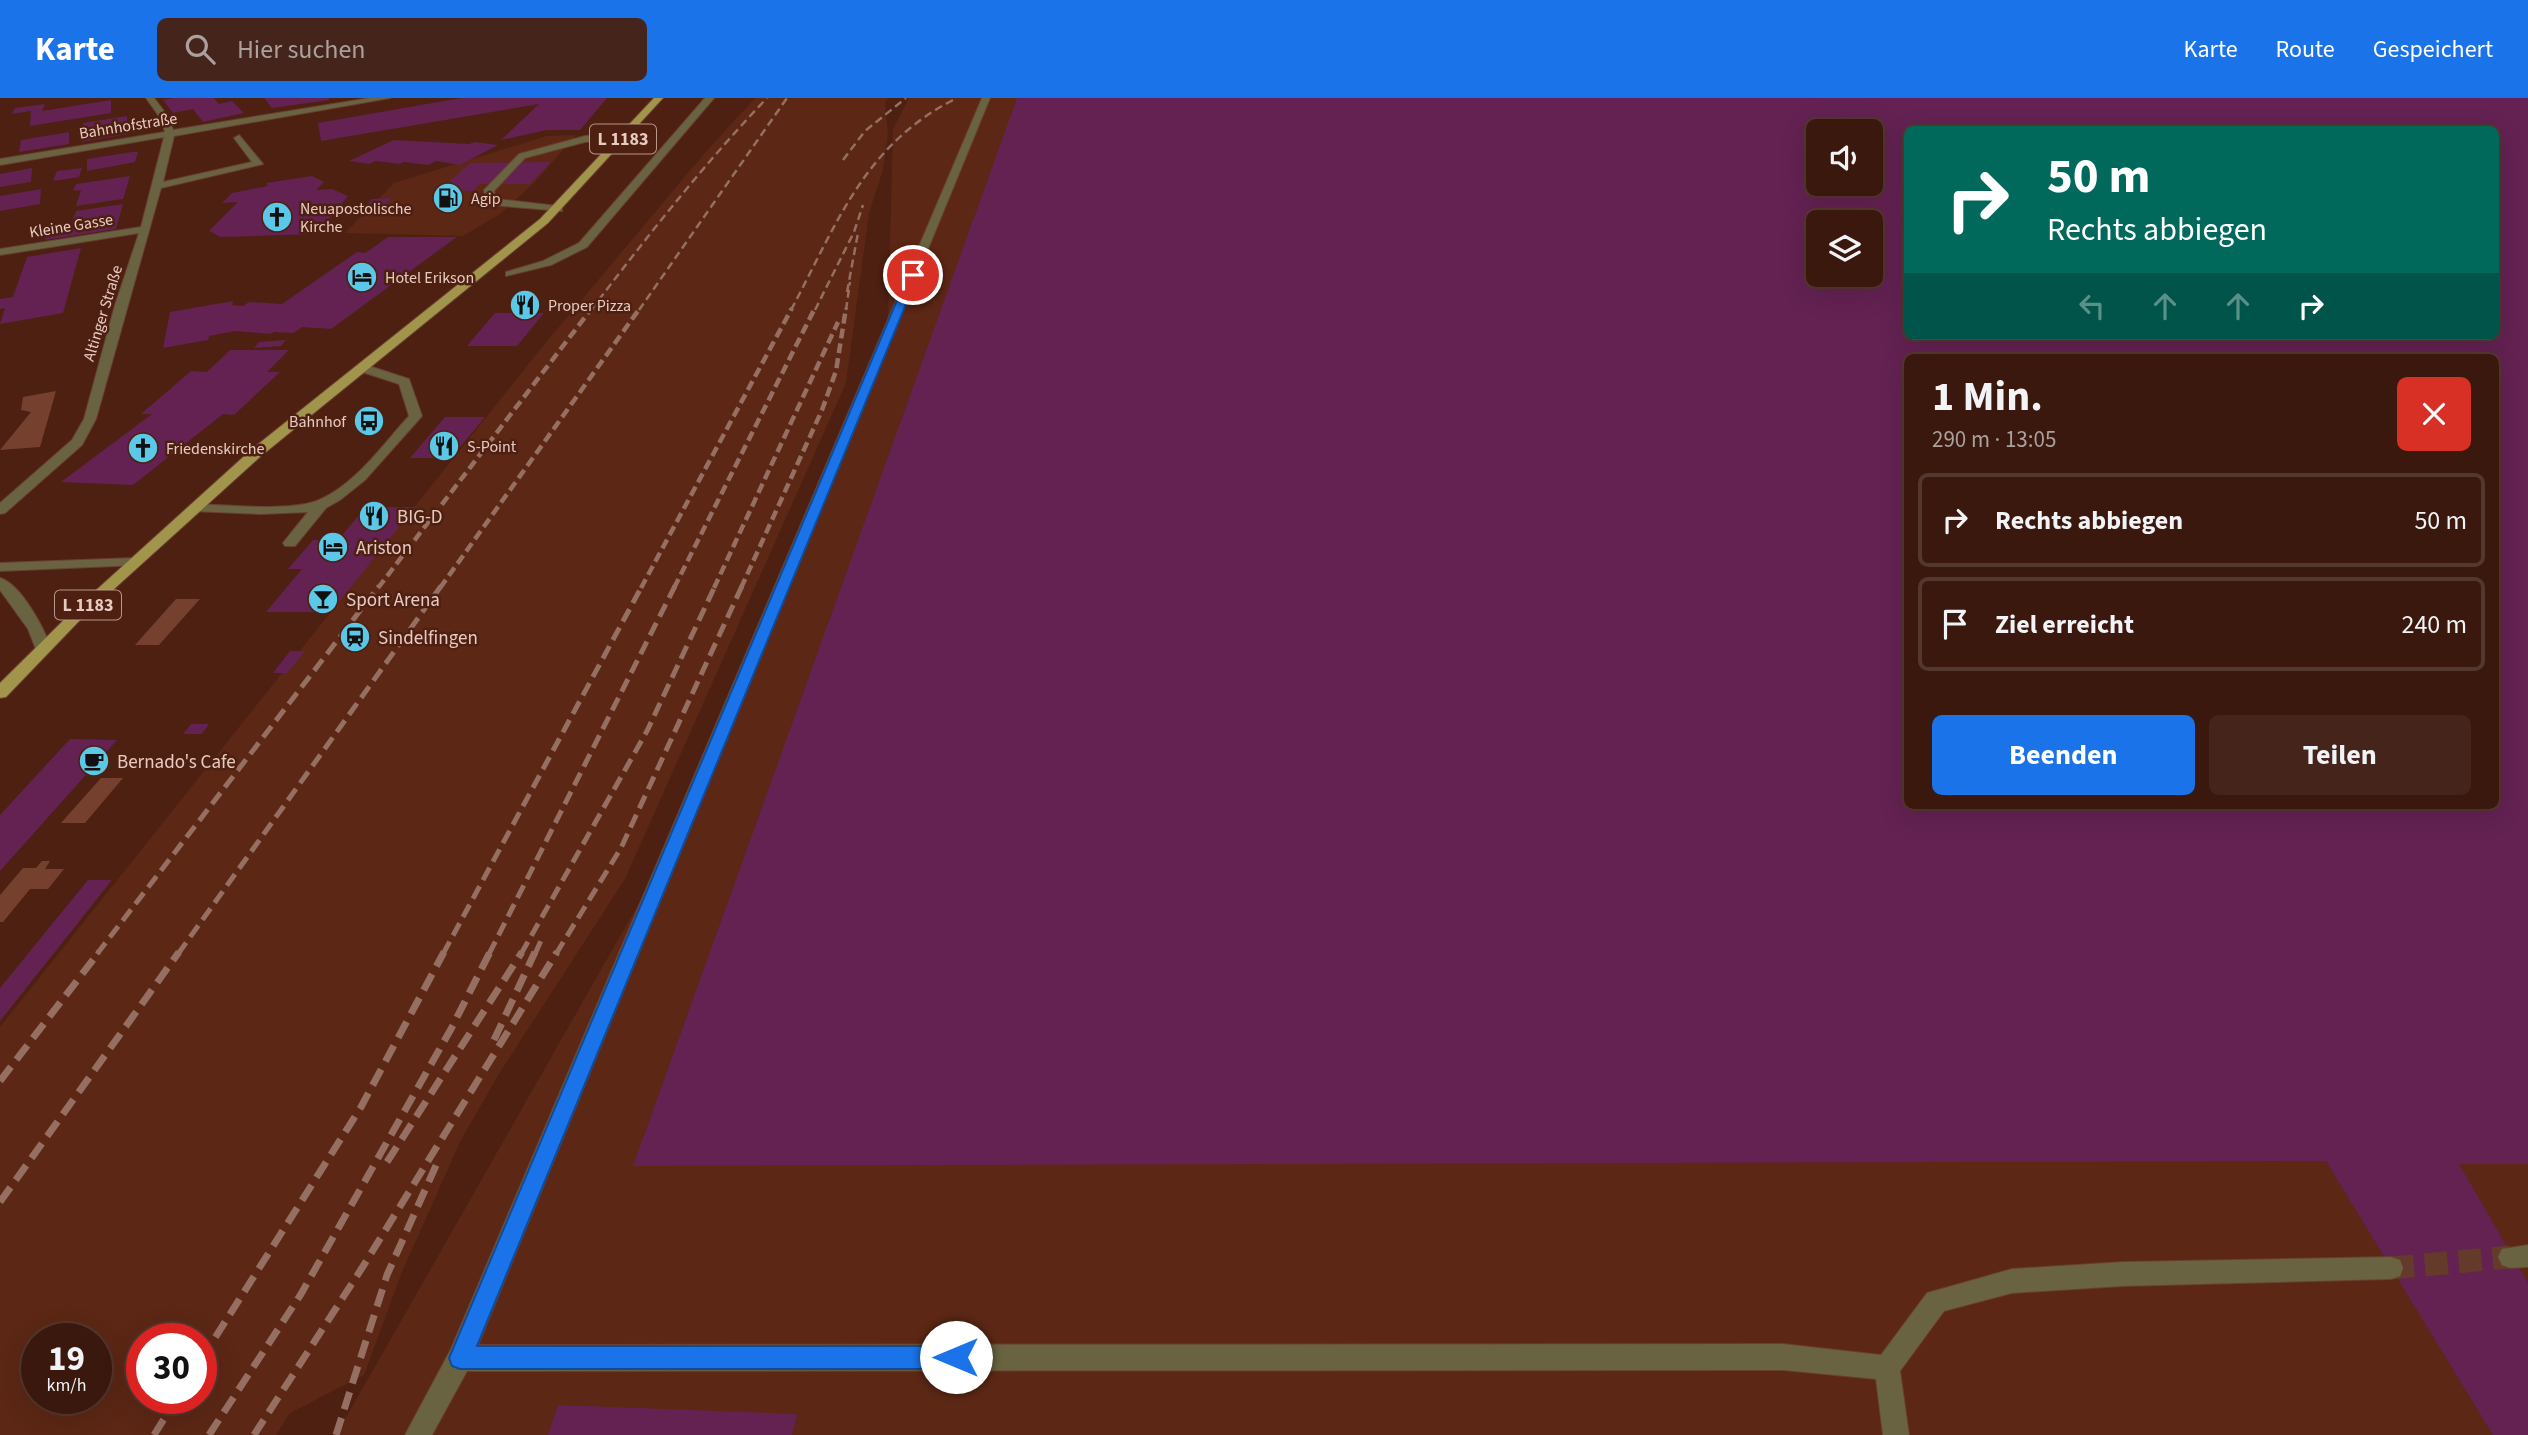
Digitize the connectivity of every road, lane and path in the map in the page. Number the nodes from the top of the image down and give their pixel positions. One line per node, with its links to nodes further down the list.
1 (150, 98): 6 (street)
2 (386, 98): 6 (street, Bahnhofstraße)
3 (659, 98): 7 (main road, L 1183)
4 (710, 98): 14 (street)
5 (986, 98): 26 (street)
6 (170, 134): 9 (street, Bahnhofstraße); 10 (street, Altinger Straße)
7 (627, 135): 11 (main road, L 1183); 11 (street)
8 (239, 138): 10 (street)
9 (0, 162)
10 (157, 186): 12 (street, Altinger Straße)
11 (558, 209): 15 (main road, L 1183)
12 (146, 229): 13 (street, Kleine Gasse); 18 (street, Altinger Straße)
13 (0, 252)
14 (510, 274)
15 (363, 368): 16 (street); 17 (main road, L 1183)
16 (320, 506): 17 (street); 19 (street)
17 (195, 508): 20 (main road, L 1183)
18 (0, 510)
19 (290, 543)
20 (134, 562): 21 (street); 23 (main road, L 1183)
21 (0, 567)
22 (0, 583): 23 (street)
23 (43, 648): 24 (main road, L 1183)
24 (0, 693)
25 (2391, 1268): 27 (street)
26 (460, 1358): 27 (street); 28 (street)
27 (1887, 1368): 29 (street)
28 (418, 1435)
29 (1896, 1435)

